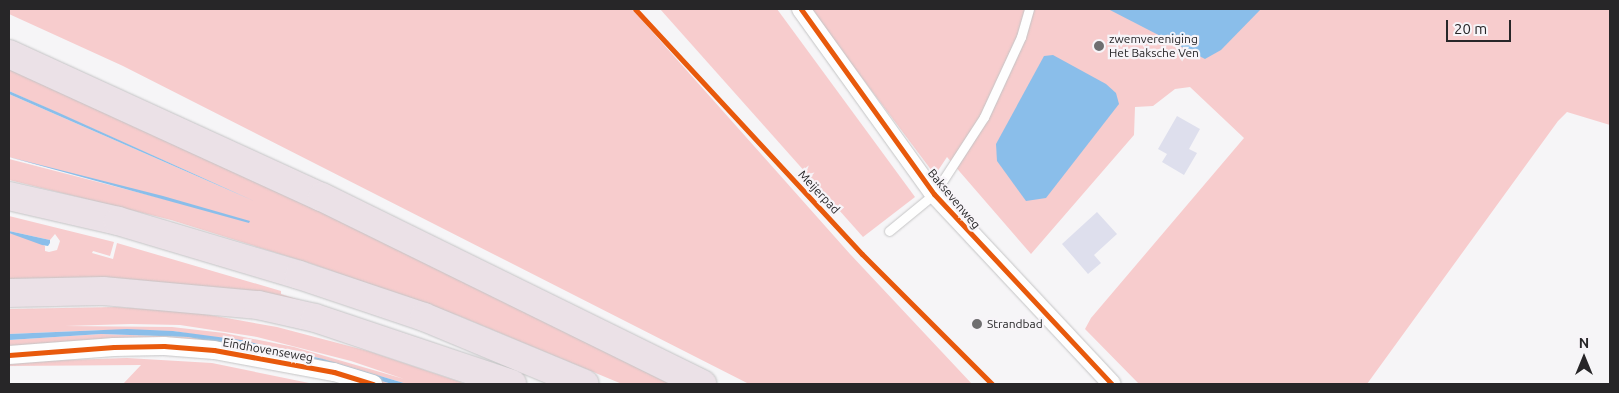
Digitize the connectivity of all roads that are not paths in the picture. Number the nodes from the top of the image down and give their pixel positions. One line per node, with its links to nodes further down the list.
1 (801, 9): 4 (street, Baksevenweg)
2 (1029, 9): 4 (lane)
3 (9, 54): 12 (highway)
4 (934, 194): 6 (lane); 13 (street, Baksevenweg)
5 (9, 196): 11 (highway)
6 (889, 231)
7 (9, 293): 10 (highway)
8 (9, 355): 9 (street, Eindhovenseweg)
9 (373, 384)
10 (512, 384)
11 (585, 384)
12 (702, 384)
13 (1112, 384)

